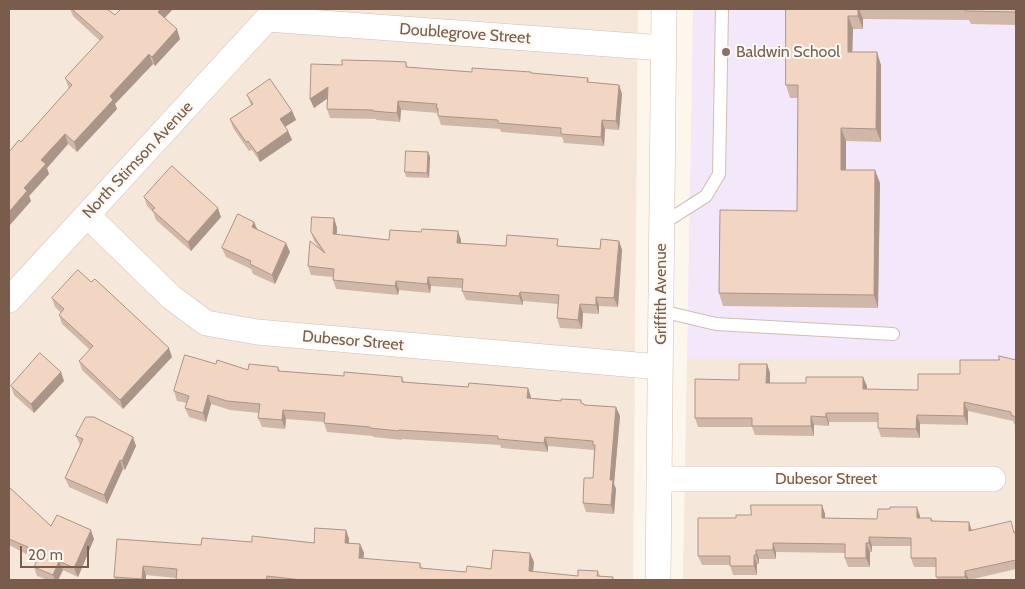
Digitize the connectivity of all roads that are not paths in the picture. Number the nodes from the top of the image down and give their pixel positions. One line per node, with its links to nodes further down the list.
1 (664, 9): 4 (street, Griffith Avenue)
2 (722, 9): 6 (lane)
3 (266, 19): 4 (street, Doublegrove Street); 5 (street, North Stimson Avenue)
4 (663, 48): 6 (street, Griffith Avenue)
5 (87, 215): 7 (street, North Stimson Avenue); 10 (street, Dubesor Street)
6 (662, 224): 8 (street, Griffith Avenue)
7 (9, 300)
8 (661, 311): 9 (lane); 10 (street, Griffith Avenue)
9 (893, 334)
10 (660, 368): 11 (street, Griffith Avenue)
11 (659, 479): 12 (street, Dubesor Street); 13 (street, Griffith Avenue)
12 (993, 479)
13 (658, 580)

